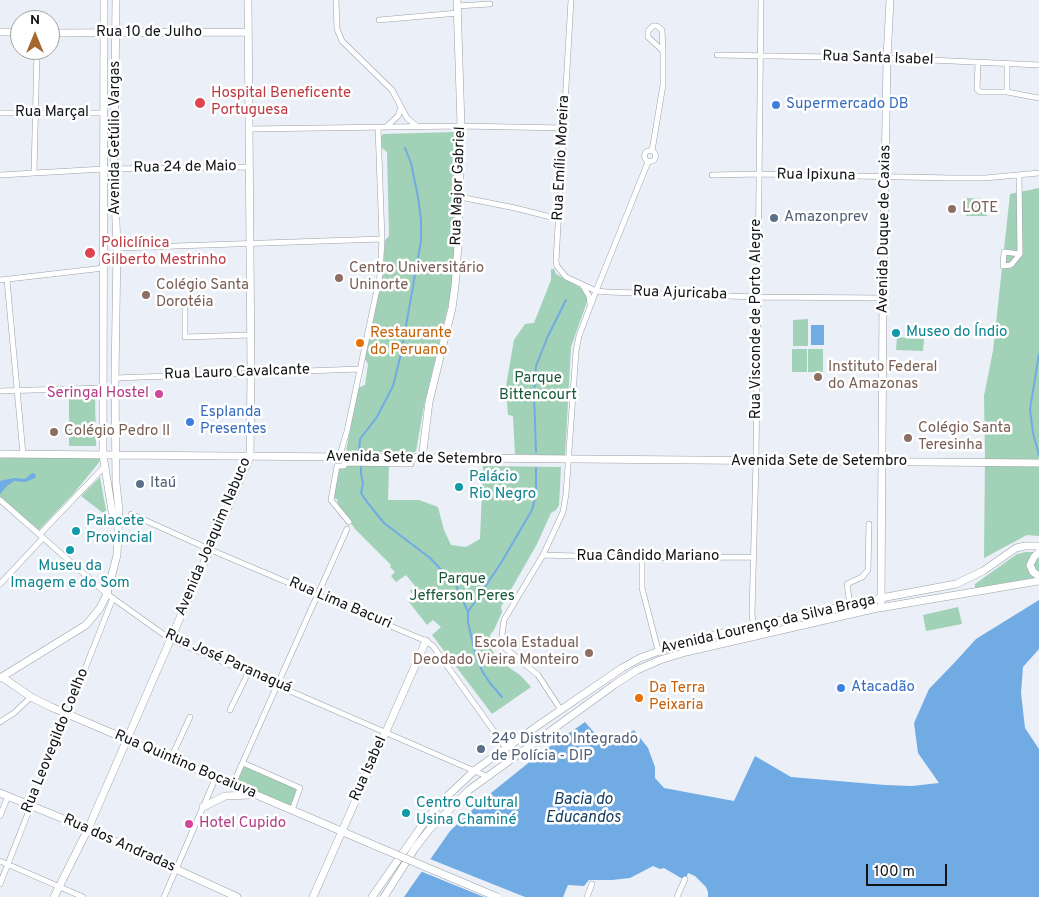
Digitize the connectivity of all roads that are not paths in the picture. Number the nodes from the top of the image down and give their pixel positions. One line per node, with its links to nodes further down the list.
1 (104, 0): 13 (street, Avenida Getúlio Vargas)
2 (116, 0): 14 (street, Avenida Getúlio Vargas)
3 (248, 0): 11 (street, Avenida Joaquim Nabuco)
4 (336, 0): 25 (street)
5 (571, 0): 33 (street, Rua Emílio Moreira)
6 (761, 0): 17 (street, Rua Visconde de Porto Alegre)
7 (890, 0): 18 (street, Avenida Duque de Caxias)
8 (490, 4): 9 (street)
9 (457, 6): 10 (street); 30 (street, Rua Major Gabriel)
10 (379, 20)
11 (248, 32): 14 (street, Rua 10 de Julho); 34 (street, Avenida Joaquim Nabuco)
12 (60, 33): 13 (street, Rua 10 de Julho)
13 (104, 33): 14 (street, Rua 10 de Julho); 28 (street, Avenida Getúlio Vargas)
14 (116, 34): 36 (street, Avenida Getúlio Vargas)
15 (663, 51): 15 (street); 55 (street)
16 (717, 55): 17 (street, Rua Santa Isabel)
17 (760, 55): 18 (street, Rua Santa Isabel); 40 (street, Rua Visconde de Porto Alegre)
18 (887, 58): 20 (street, Rua Santa Isabel); 44 (street, Avenida Duque de Caxias)
19 (37, 60): 27 (street)
20 (978, 63): 21 (street, Rua Santa Isabel); 23 (street)
21 (1007, 64): 22 (street, Rua Santa Isabel); 23 (street)
22 (1039, 65)
23 (1007, 92): 24 (street)
24 (1039, 98)
25 (401, 108): 29 (street); 32 (street)
26 (0, 112): 27 (street, Rua Marçal)
27 (35, 113): 28 (street, Rua Marçal); 38 (street)
28 (104, 113): 37 (street, Avenida Getúlio Vargas)
29 (417, 126): 30 (street); 32 (street)
30 (461, 126): 33 (street); 45 (street, Rua Major Gabriel)
31 (378, 127): 32 (street); 34 (street); 47 (street)
32 (386, 127)
33 (564, 128): 46 (street, Rua Emílio Moreira)
34 (250, 129): 35 (street, Avenida Joaquim Nabuco)
35 (250, 167): 36 (street, Rua 24 de Maio); 48 (street, Avenida Joaquim Nabuco)
36 (114, 169): 37 (street, Rua 24 de Maio); 49 (street, Avenida Getúlio Vargas)
37 (104, 170): 38 (street, Rua 24 de Maio); 51 (street, Avenida Getúlio Vargas)
38 (34, 173): 41 (street, Rua 24 de Maio)
39 (1039, 173): 43 (street, Rua Ipixuna)
40 (759, 174): 42 (street, Rua Ipixuna); 44 (street, Rua Ipixuna); 56 (street, Rua Visconde de Porto Alegre)
41 (0, 175)
42 (712, 175)
43 (1019, 175): 44 (street, Rua Ipixuna); 50 (street)
44 (886, 177): 57 (street, Avenida Duque de Caxias)
45 (460, 198): 46 (street); 73 (street, Rua Major Gabriel)
46 (559, 219): 54 (street, Rua Emílio Moreira)
47 (382, 239): 48 (street); 61 (street)
48 (250, 244): 49 (street); 60 (street, Avenida Joaquim Nabuco)
49 (117, 248): 63 (street, Avenida Getúlio Vargas)
50 (1020, 254)
51 (104, 268): 53 (street); 64 (street, Avenida Getúlio Vargas)
52 (0, 280): 53 (street)
53 (7, 280): 65 (street)
54 (581, 284): 55 (street, Rua Emílio Moreira); 59 (street)
55 (596, 291): 56 (street, Rua Ajuricaba); 59 (street)
56 (757, 296): 57 (street, Rua Ajuricaba); 75 (street, Rua Visconde de Porto Alegre)
57 (883, 298): 76 (street, Avenida Duque de Caxias)
58 (184, 302): 60 (street)
59 (589, 309): 74 (street)
60 (251, 335): 62 (street, Avenida Joaquim Nabuco)
61 (360, 369): 62 (street, Rua Lauro Cavalcante); 72 (street)
62 (251, 373): 63 (street, Rua Lauro Cavalcante); 71 (street, Avenida Joaquim Nabuco)
63 (115, 378): 70 (street, Avenida Getúlio Vargas)
64 (103, 388): 65 (street); 69 (street, Avenida Getúlio Vargas)
65 (18, 391): 66 (street); 68 (street)
66 (0, 392)
67 (0, 454): 68 (street, Avenida Sete de Setembro)
68 (23, 454): 69 (street, Avenida Sete de Setembro)
69 (103, 456): 70 (street, Avenida Sete de Setembro); 79 (street, Avenida Getúlio Vargas)
70 (116, 456): 71 (street, Avenida Sete de Setembro); 84 (street, Avenida Getúlio Vargas)
71 (250, 457): 72 (street, Avenida Sete de Setembro); 88 (street, Avenida Joaquim Nabuco)
72 (339, 458): 73 (street, Avenida Sete de Setembro)
73 (422, 459): 74 (street, Avenida Sete de Setembro)
74 (568, 460): 75 (street, Avenida Sete de Setembro); 90 (street)
75 (756, 461): 76 (street, Avenida Sete de Setembro); 91 (street, Rua Visconde de Porto Alegre)
76 (882, 462): 77 (street, Avenida Sete de Setembro); 98 (street, Avenida Duque de Caxias)
77 (1039, 463)
78 (411, 464): 82 (street)
79 (104, 466): 84 (street, Avenida Getúlio Vargas); 86 (street)
80 (0, 500): 86 (street, Rua José Paranaguá)
81 (131, 514): 88 (street, Rua Lima Bacuri)
82 (349, 522)
83 (869, 524): 99 (street)
84 (119, 527): 97 (street, Avenida Getúlio Vargas)
85 (348, 529): 96 (street)
86 (42, 536): 95 (street); 97 (street, Rua José Paranaguá)
87 (1039, 546): 98 (street, Avenida Lourenço da Silva Braga)
88 (211, 550): 96 (street, Rua Lima Bacuri); 103 (street, Avenida Joaquim Nabuco)
89 (1039, 552): 93 (street)
90 (543, 555): 92 (street, Rua Cândido Mariano); 113 (street)
91 (754, 557): 92 (street, Rua Cândido Mariano); 101 (street, Rua Visconde de Porto Alegre)
92 (642, 558): 107 (street)
93 (1039, 576)
94 (1039, 581): 100 (street, Avenida Lourenço da Silva Braga)
95 (0, 584)
96 (318, 594): 105 (street, Rua Lima Bacuri); 110 (street)
97 (110, 596): 103 (street, Rua José Paranaguá); 109 (street, Avenida Getúlio Vargas); 114 (street, Rua Leovegildo Coelho)
98 (881, 598): 99 (street, Avenida Lourenço da Silva Braga); 100 (street, Avenida Duque de Caxias)
99 (850, 605): 101 (street, Avenida Lourenço da Silva Braga)
100 (882, 608): 102 (street, Avenida Lourenço da Silva Braga)
101 (753, 627): 102 (street, Rua Visconde de Porto Alegre); 104 (street, Avenida Lourenço da Silva Braga)
102 (755, 637): 106 (street, Avenida Lourenço da Silva Braga)
103 (170, 639): 108 (street, Rua José Paranaguá); 120 (street, Avenida Joaquim Nabuco)
104 (693, 639): 106 (street); 107 (street, Avenida Lourenço da Silva Braga)
105 (426, 641): 119 (street, Rua Isabel); 121 (street, Rua Lima Bacuri)
106 (696, 649): 118 (street, Avenida Lourenço da Silva Braga)
107 (658, 650): 113 (street, Avenida Lourenço da Silva Braga)
108 (248, 673): 110 (street, Rua José Paranaguá); 112 (street)
109 (1, 676): 111 (street, Rua Quintino Bocaiuva)
110 (277, 685): 119 (street, Rua José Paranaguá); 123 (street)
111 (31, 697): 114 (street, Rua Quintino Bocaiuva); 116 (street)
112 (230, 710)
113 (561, 710): 117 (street, Avenida Lourenço da Silva Braga)
114 (68, 714): 120 (street, Rua Quintino Bocaiuva); 131 (street, Rua Leovegildo Coelho)
115 (190, 717): 122 (street)
116 (0, 722)
117 (543, 722): 118 (street); 121 (street, Avenida Lourenço da Silva Braga)
118 (550, 731): 125 (street, Avenida Lourenço da Silva Braga)
119 (385, 732): 124 (street, Rua José Paranaguá); 136 (street, Rua Isabel)
120 (127, 740): 122 (street, Rua Quintino Bocaiuva); 135 (street, Avenida Joaquim Nabuco)
121 (506, 748): 124 (street, Avenida Lourenço da Silva Braga)
122 (171, 758): 126 (street, Rua Quintino Bocaiuva)
123 (243, 763): 127 (street); 133 (street)
124 (475, 770): 125 (street, Rua José Paranaguá); 149 (street, Avenida Lourenço da Silva Braga)
125 (486, 776): 150 (street, Avenida Lourenço da Silva Braga)
126 (216, 777): 127 (street, Rua Quintino Bocaiuva); 132 (street)
127 (233, 784): 130 (street, Rua Quintino Bocaiuva)
128 (0, 792): 129 (street, Rua dos Andradas)
129 (8, 796): 131 (street, Rua dos Andradas); 134 (street)
130 (256, 796): 132 (street); 133 (street, Rua Quintino Bocaiuva)
131 (30, 805): 135 (street, Rua dos Andradas); 138 (street, Rua Leovegildo Coelho)
132 (203, 807): 139 (street)
133 (292, 810): 136 (street, Rua Quintino Bocaiuva)
134 (0, 816)
135 (88, 829): 139 (street, Rua dos Andradas); 143 (street, Avenida Joaquim Nabuco)
136 (342, 832): 148 (street, Rua Isabel); 151 (street, Rua Quintino Bocaiuva, bridge)
137 (0, 861): 138 (street)
138 (8, 864): 141 (street, Rua Leovegildo Coelho); 143 (street)
139 (176, 869): 146 (street); 147 (street, Rua dos Andradas)
140 (685, 880): 153 (street)
141 (0, 884)
142 (592, 884): 152 (street)
143 (58, 887): 144 (street, Avenida Joaquim Nabuco); 145 (street)
144 (54, 897)
145 (83, 897)
146 (164, 897)
147 (237, 897)
148 (313, 897)
149 (372, 897)
150 (384, 897)
151 (497, 897)
152 (588, 897)
153 (677, 897)

